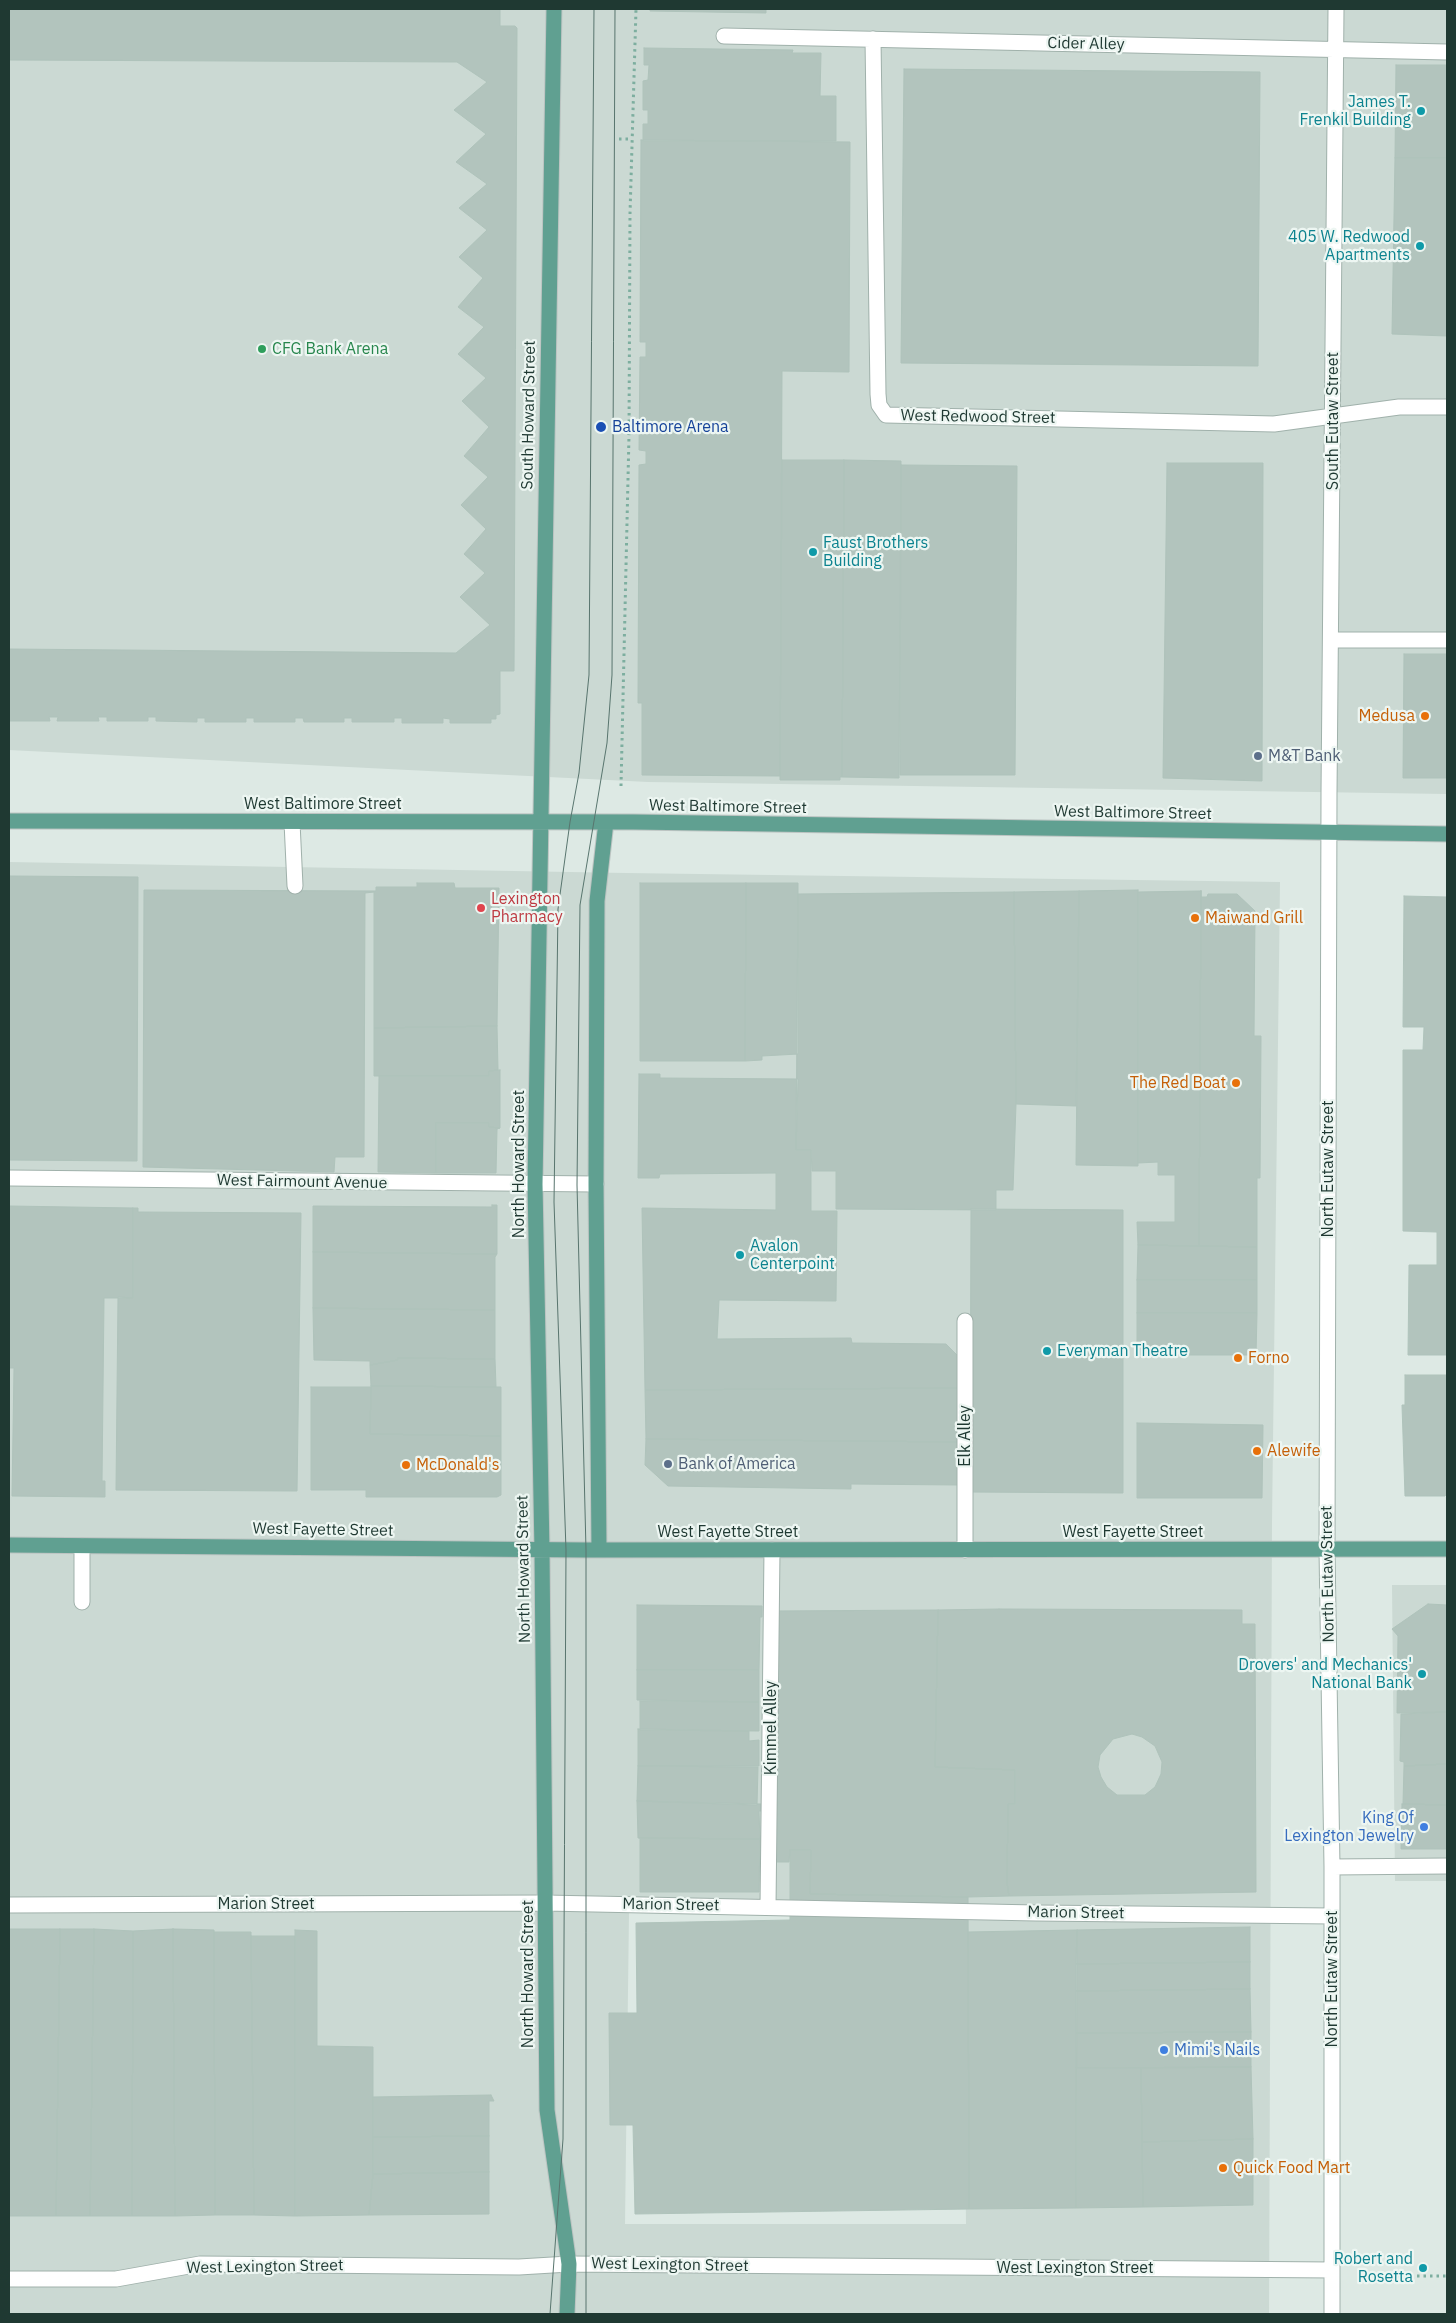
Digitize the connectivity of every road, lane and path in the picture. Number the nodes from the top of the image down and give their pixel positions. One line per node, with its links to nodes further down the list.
1 (554, 9): 17 (main road, South Howard Street)
2 (636, 9): 9 (path)
3 (1336, 9): 6 (street, South Eutaw Street)
4 (724, 36): 5 (street, Cider Alley)
5 (874, 39): 6 (street, Cider Alley); 11 (street, West Redwood Street)
6 (1336, 49): 7 (street, Cider Alley); 11 (street, South Eutaw Street)
7 (1447, 52)
8 (619, 139): 9 (path)
9 (632, 139): 14 (path)
10 (1447, 407): 11 (street, West Redwood Street)
11 (1333, 415): 12 (street, South Eutaw Street)
12 (1331, 640): 13 (street); 19 (street, South Eutaw Street)
13 (1447, 640)
14 (621, 786)
15 (9, 821): 16 (main road, West Baltimore Street)
16 (292, 822): 17 (main road, West Baltimore Street); 21 (street)
17 (540, 822): 18 (main road, West Baltimore Street); 23 (main road, North Howard Street)
18 (606, 822): 19 (main road, West Baltimore Street); 24 (main road)
19 (1329, 834): 20 (main road, West Baltimore Street); 33 (street, North Eutaw Street)
20 (1447, 834)
21 (295, 886)
22 (9, 1178): 23 (street, West Fairmount Avenue)
23 (535, 1184): 24 (street, West Fairmount Avenue); 29 (main road, North Howard Street)
24 (596, 1184): 30 (main road)
25 (965, 1322): 32 (street, Elk Alley)
26 (9, 1545): 27 (main road, West Fayette Street)
27 (82, 1546): 29 (main road, West Fayette Street); 34 (street)
28 (1447, 1549): 33 (main road, West Fayette Street)
29 (542, 1550): 30 (main road, West Fayette Street); 37 (main road, North Howard Street)
30 (599, 1550): 31 (main road, West Fayette Street)
31 (772, 1550): 32 (main road, West Fayette Street); 39 (street, Kimmel Alley)
32 (965, 1550): 33 (main road, West Fayette Street)
33 (1327, 1550): 36 (street, North Eutaw Street)
34 (82, 1602)
35 (1447, 1866): 36 (street)
36 (1332, 1867): 40 (street, North Eutaw Street)
37 (545, 1903): 38 (street, Marion Street); 39 (street, Marion Street); 41 (main road, North Howard Street)
38 (9, 1905)
39 (768, 1907): 40 (street, Marion Street)
40 (1332, 1916): 42 (street, North Eutaw Street)
41 (569, 2264): 42 (street, West Lexington Street); 45 (street, West Lexington Street); 46 (main road, North Howard Street)
42 (1332, 2270): 47 (street, North Eutaw Street)
43 (1378, 2276): 44 (path)
44 (1447, 2276)
45 (9, 2279)
46 (567, 2314)
47 (1332, 2314)

